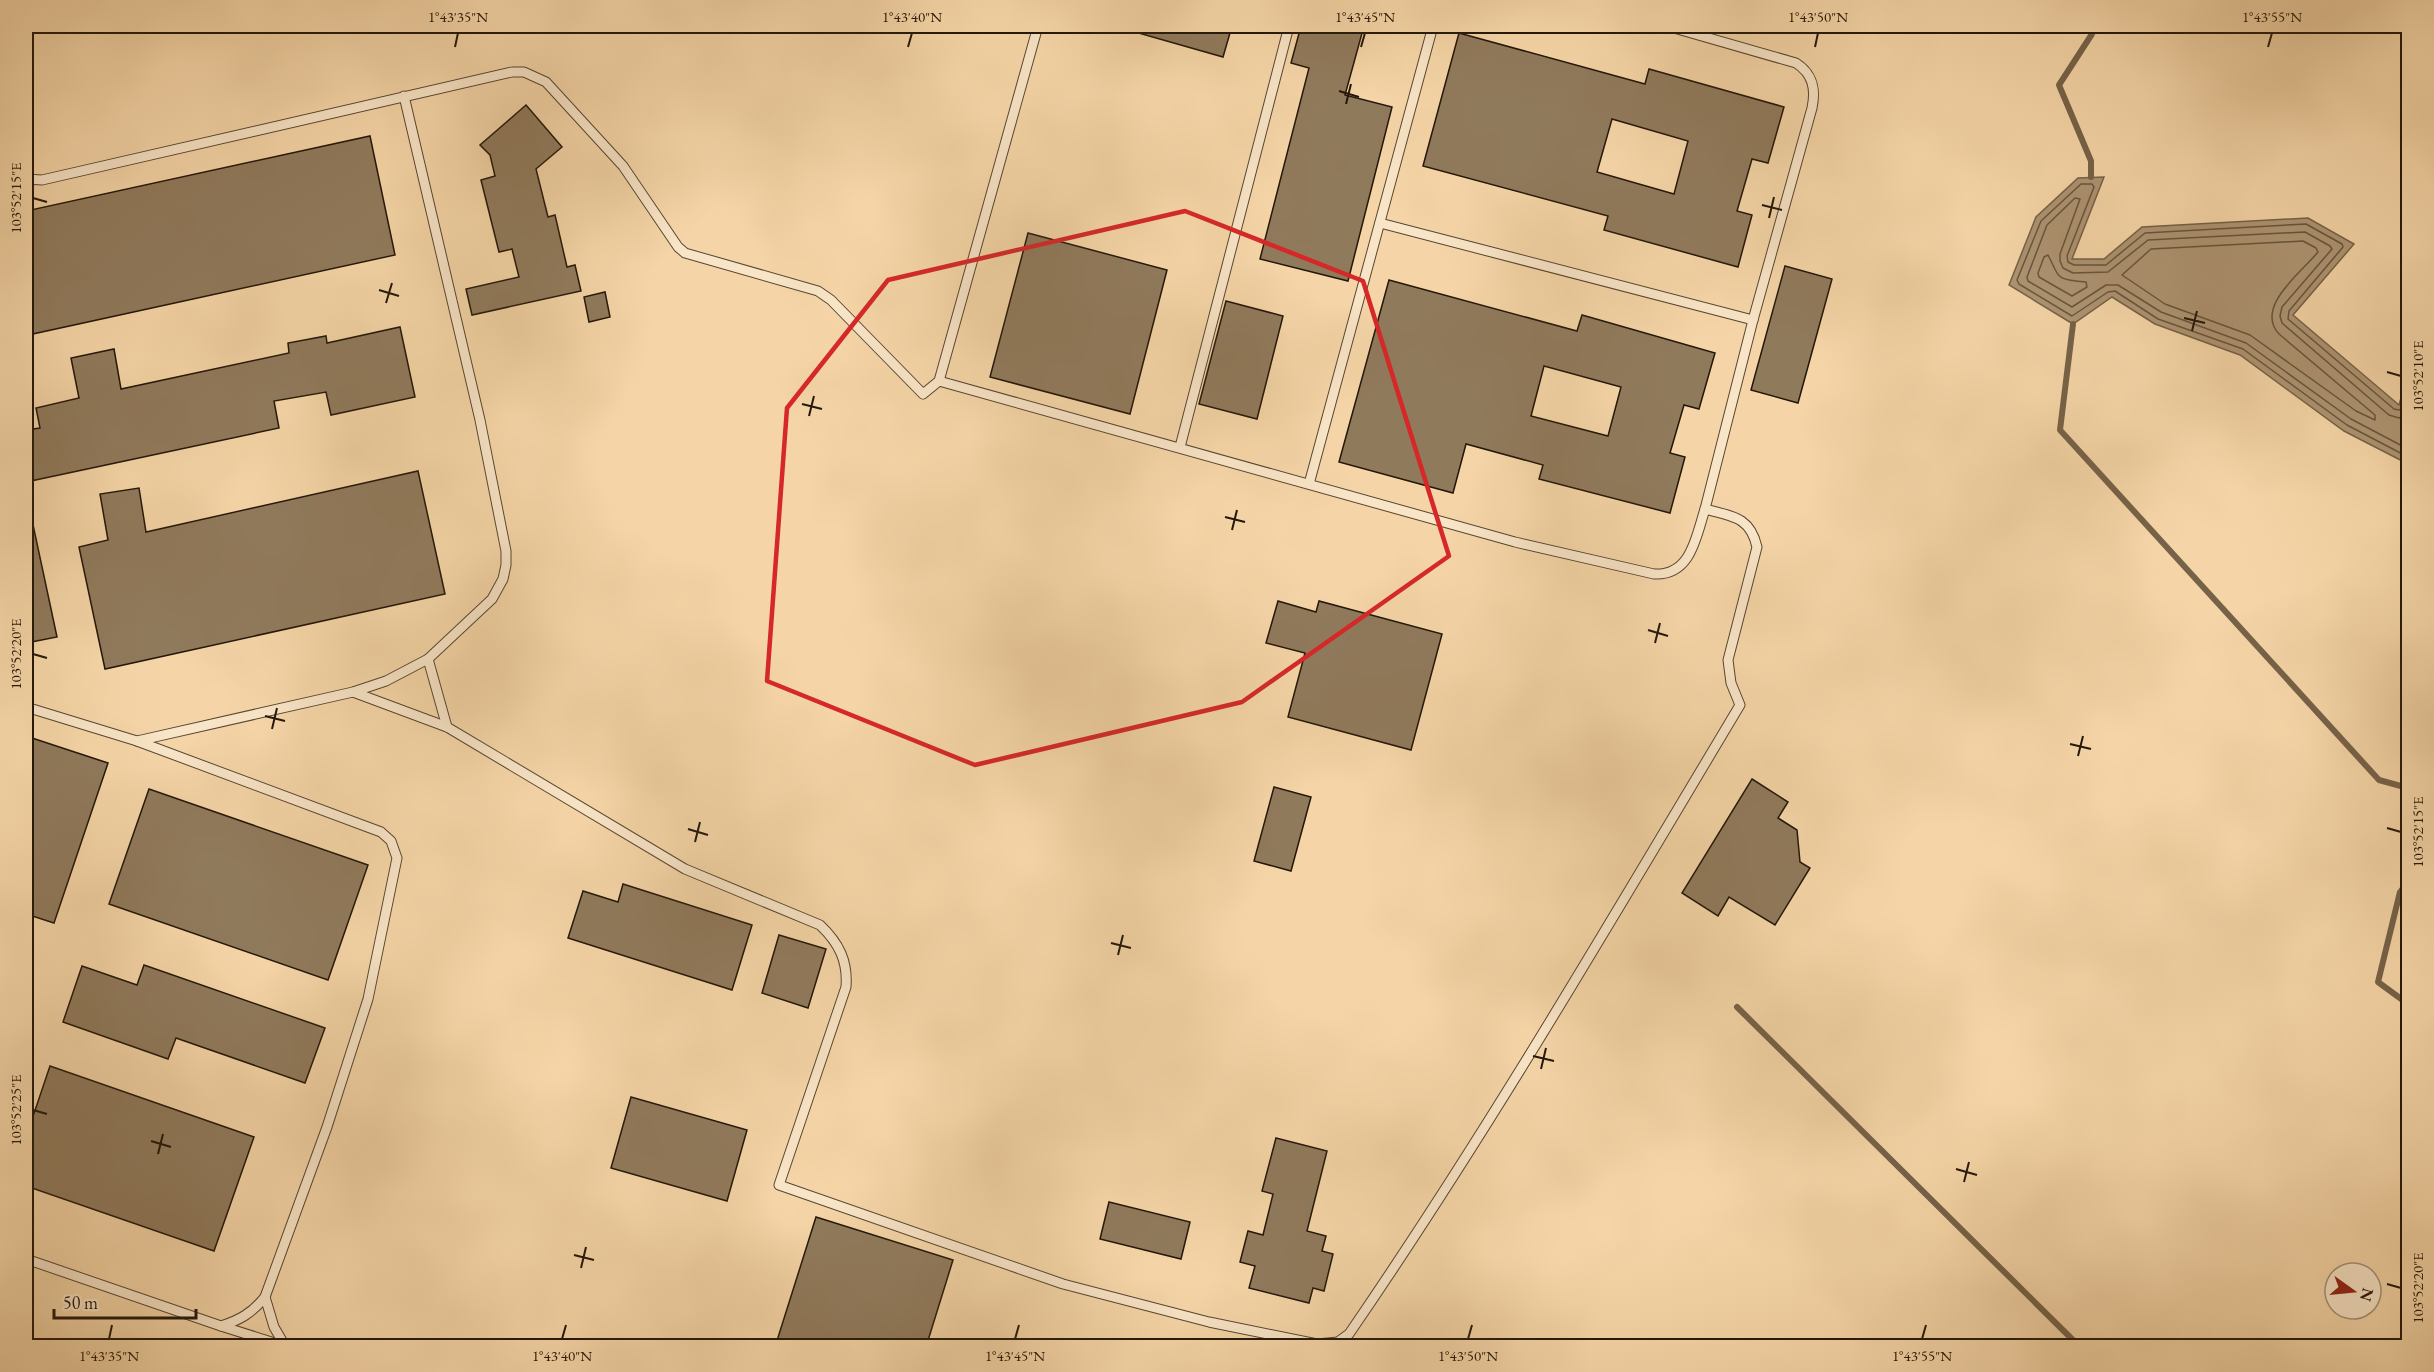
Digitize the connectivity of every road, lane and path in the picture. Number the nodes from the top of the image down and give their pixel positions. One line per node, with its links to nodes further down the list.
1 (1038, 26): 9 (lane)
2 (1289, 26): 10 (lane)
3 (1433, 26): 7 (lane)
4 (1666, 26): 8 (lane)
5 (404, 96): 6 (lane); 9 (lane); 13 (lane)
6 (26, 180)
7 (1380, 222): 8 (lane); 11 (lane)
8 (1753, 320): 12 (lane)
9 (939, 381): 10 (lane)
10 (1180, 447): 11 (lane)
11 (1309, 484): 12 (lane)
12 (1705, 508): 16 (lane)
13 (428, 659): 14 (lane); 16 (lane)
14 (352, 692): 16 (lane); 17 (lane)
15 (26, 707): 17 (lane)
16 (447, 727)
17 (137, 741): 19 (lane)
18 (26, 1259): 20 (lane)
19 (266, 1297): 20 (lane); 21 (lane)
20 (221, 1326): 21 (lane)
21 (284, 1347)

